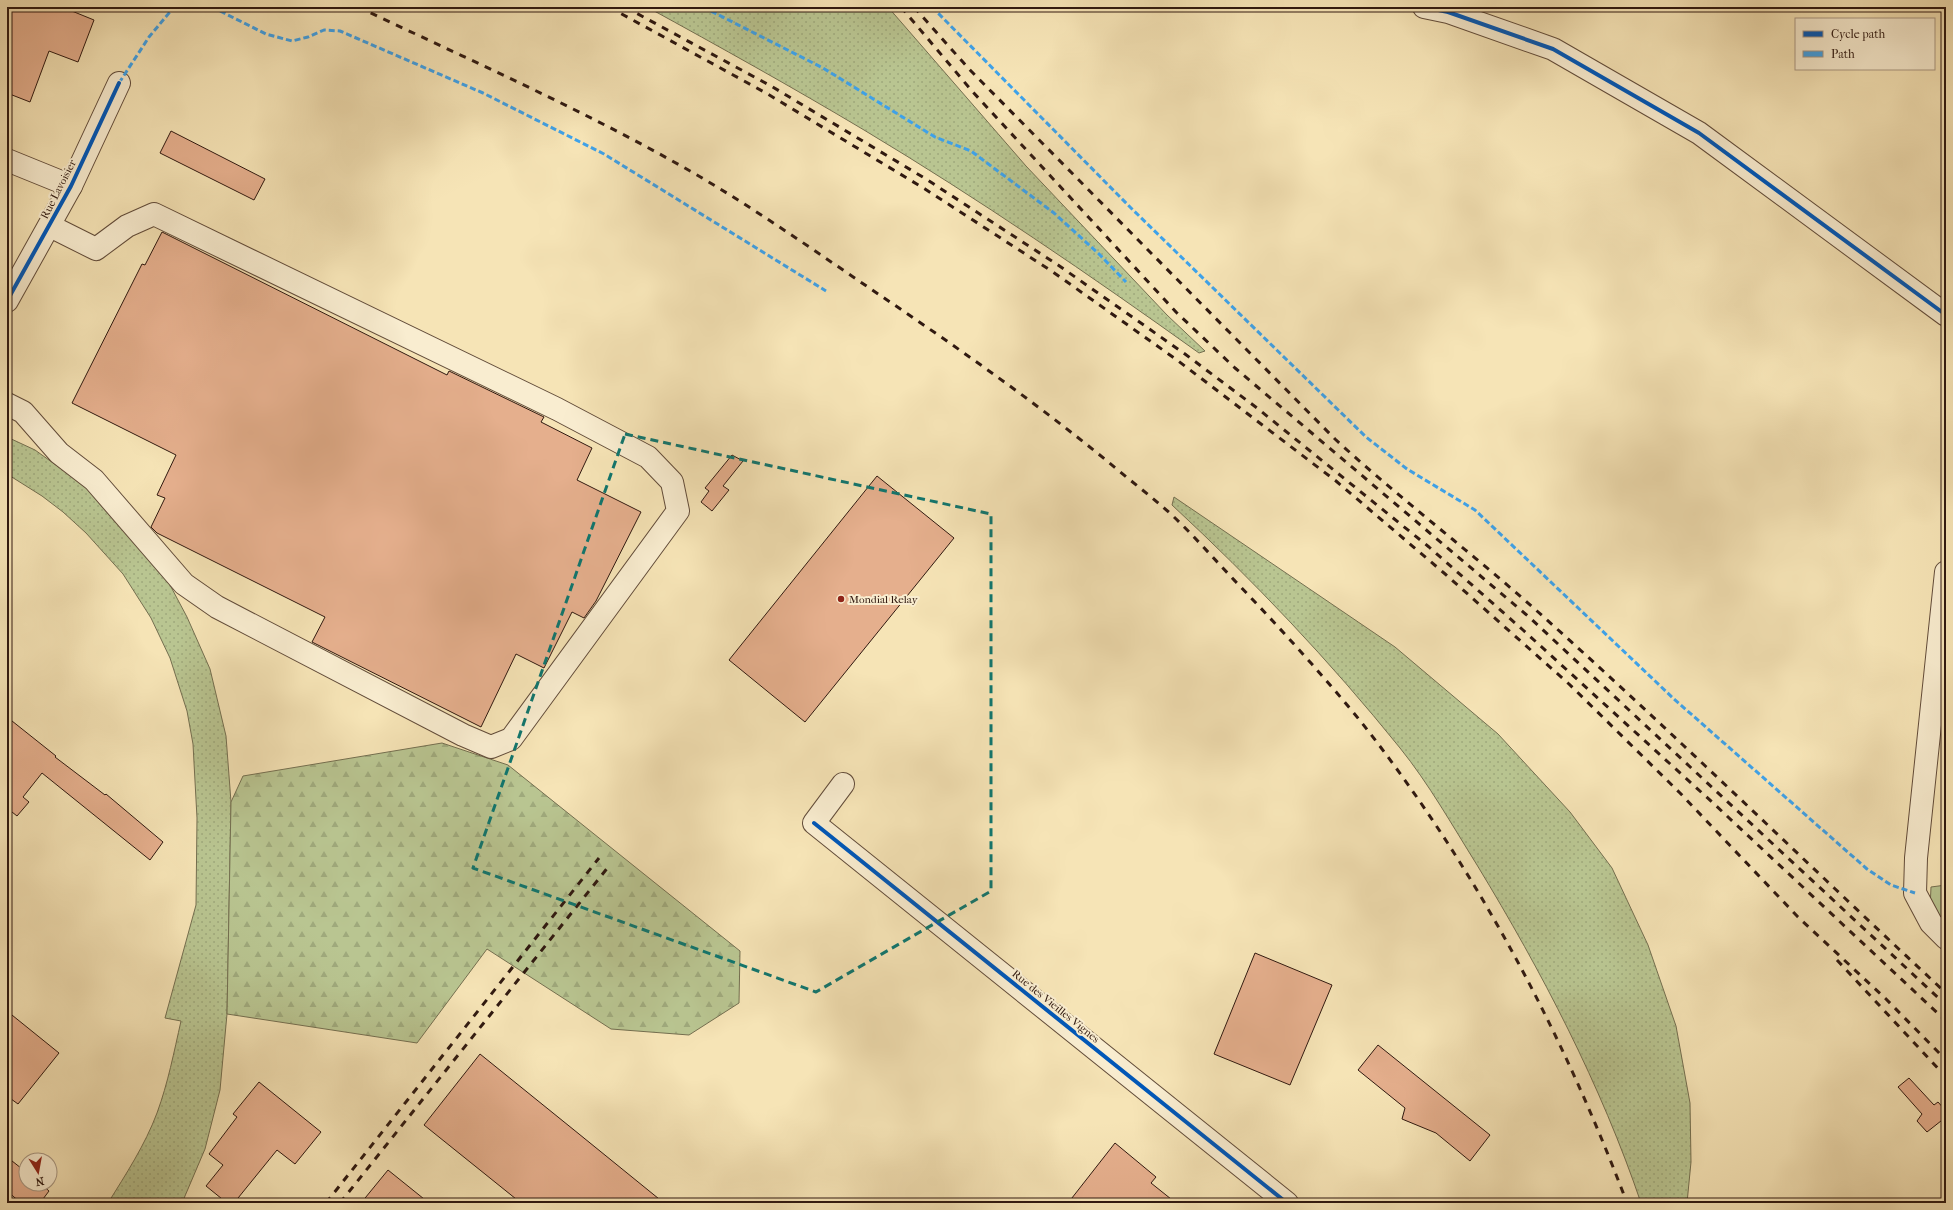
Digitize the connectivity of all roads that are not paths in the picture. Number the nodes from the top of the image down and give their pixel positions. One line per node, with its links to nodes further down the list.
1 (1424, 7): 7 (street)
2 (119, 83): 4 (street, Rue Lavoisier)
3 (7, 160): 4 (street)
4 (71, 186): 5 (street, Rue Lavoisier)
5 (50, 226): 6 (street, Rue Lavoisier); 8 (street)
6 (7, 301)
7 (1946, 315)
8 (7, 404)
9 (1946, 572): 11 (street)
10 (843, 784): 12 (street, Rue des Vieilles Vignes)
11 (1946, 938)
12 (1287, 1203)

